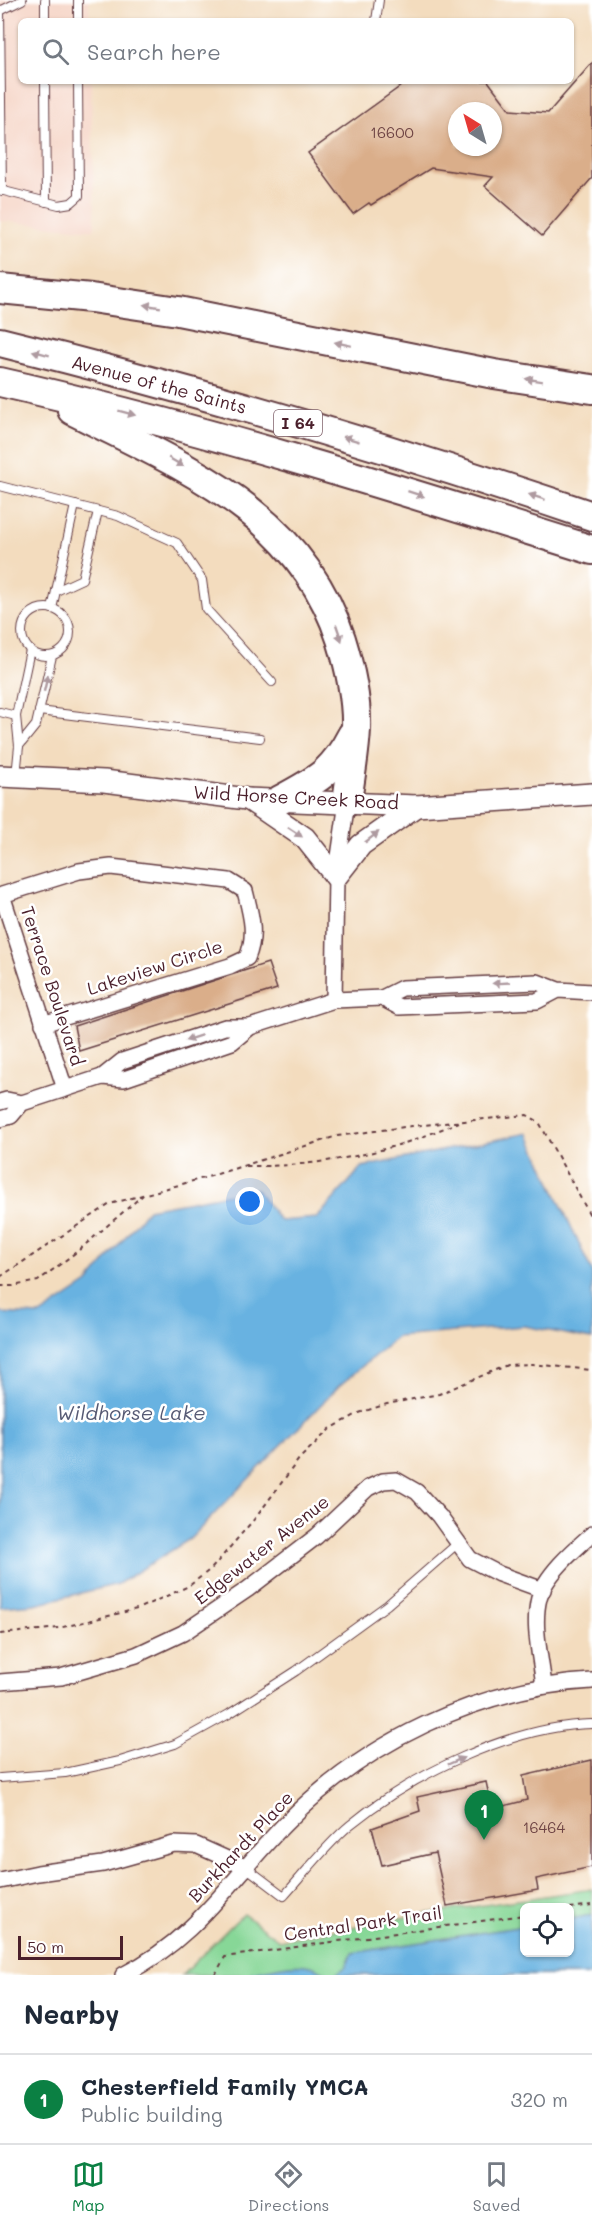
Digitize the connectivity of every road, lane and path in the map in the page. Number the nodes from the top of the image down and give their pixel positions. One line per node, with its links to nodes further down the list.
1 (22, 0): 5 (lane)
2 (45, 0): 6 (lane)
3 (78, 0): 7 (lane)
4 (379, 0): 8 (lane)
5 (0, 11): 11 (lane)
6 (45, 18)
7 (78, 18)
8 (376, 18)
9 (45, 84): 12 (lane)
10 (78, 84): 12 (lane)
11 (1, 191): 12 (lane)
12 (46, 202)
13 (0, 290): 17 (highway, one-way to 13)
14 (0, 342): 21 (highway, Avenue of the Saints / I 64, one-way to 14)
15 (0, 382): 16 (highway, Avenue of the Saints / I 64)
16 (30, 388): 22 (highway, Avenue of the Saints / I 64, one-way to 22); 31 (highway, one-way to 31)
17 (592, 389)
18 (0, 486): 19 (lane)
19 (75, 505): 20 (lane); 23 (lane)
20 (98, 511): 23 (lane); 27 (lane)
21 (592, 516)
22 (592, 550)
23 (56, 591): 24 (lane)
24 (52, 609): 25 (lane); 26 (lane)
25 (30, 651): 26 (lane); 30 (lane)
26 (52, 656): 28 (lane, one-way to 26)
27 (272, 682)
28 (39, 711): 32 (lane); 33 (lane)
29 (0, 712): 30 (lane)
30 (16, 716): 33 (lane)
31 (356, 728): 37 (highway); 38 (highway)
32 (260, 738)
33 (19, 746): 34 (lane)
34 (8, 776): 36 (main road, Wild Horse Creek Road)
35 (592, 794): 39 (main road, Wild Horse Creek Road)
36 (247, 799): 37 (main road, Wild Horse Creek Road); 40 (main road, one-way to 40)
37 (280, 800): 38 (main road, Wild Horse Creek Road)
38 (347, 802): 39 (main road, Wild Horse Creek Road); 40 (street)
39 (416, 806): 40 (main road, one-way to 39)
40 (336, 877): 43 (street)
41 (1, 895): 44 (street, Terrace Boulevard); 44 (street, Lakeview Circle)
42 (592, 992): 43 (street)
43 (334, 1000): 45 (street)
44 (43, 1024): 45 (street, Terrace Boulevard)
45 (65, 1089): 47 (street)
46 (0, 1102): 47 (street)
47 (22, 1103): 48 (street)
48 (0, 1119)
49 (462, 1121): 50 (path); 50 (path); 52 (path)
50 (243, 1166): 51 (path)
51 (146, 1193): 53 (path); 54 (path)
52 (592, 1219)
53 (0, 1277)
54 (0, 1286)
55 (592, 1370): 59 (path)
56 (592, 1534): 58 (street)
57 (457, 1544): 58 (street, Edgewater Avenue); 61 (street, Edgewater Avenue); 64 (lane)
58 (543, 1590): 62 (street)
59 (0, 1634)
60 (592, 1681): 62 (street, Burkhardt Place)
61 (0, 1682)
62 (544, 1686): 65 (street, Burkhardt Place)
63 (592, 1724): 65 (lane, one-way to 63)
64 (0, 1778)
65 (247, 1868): 66 (street); 70 (street, Burkhardt Place)
66 (0, 1881)
67 (592, 1905): 68 (path)
68 (574, 1907)
69 (520, 1916): 71 (path, Central Park Trail)
70 (123, 1975)
71 (215, 1975)

